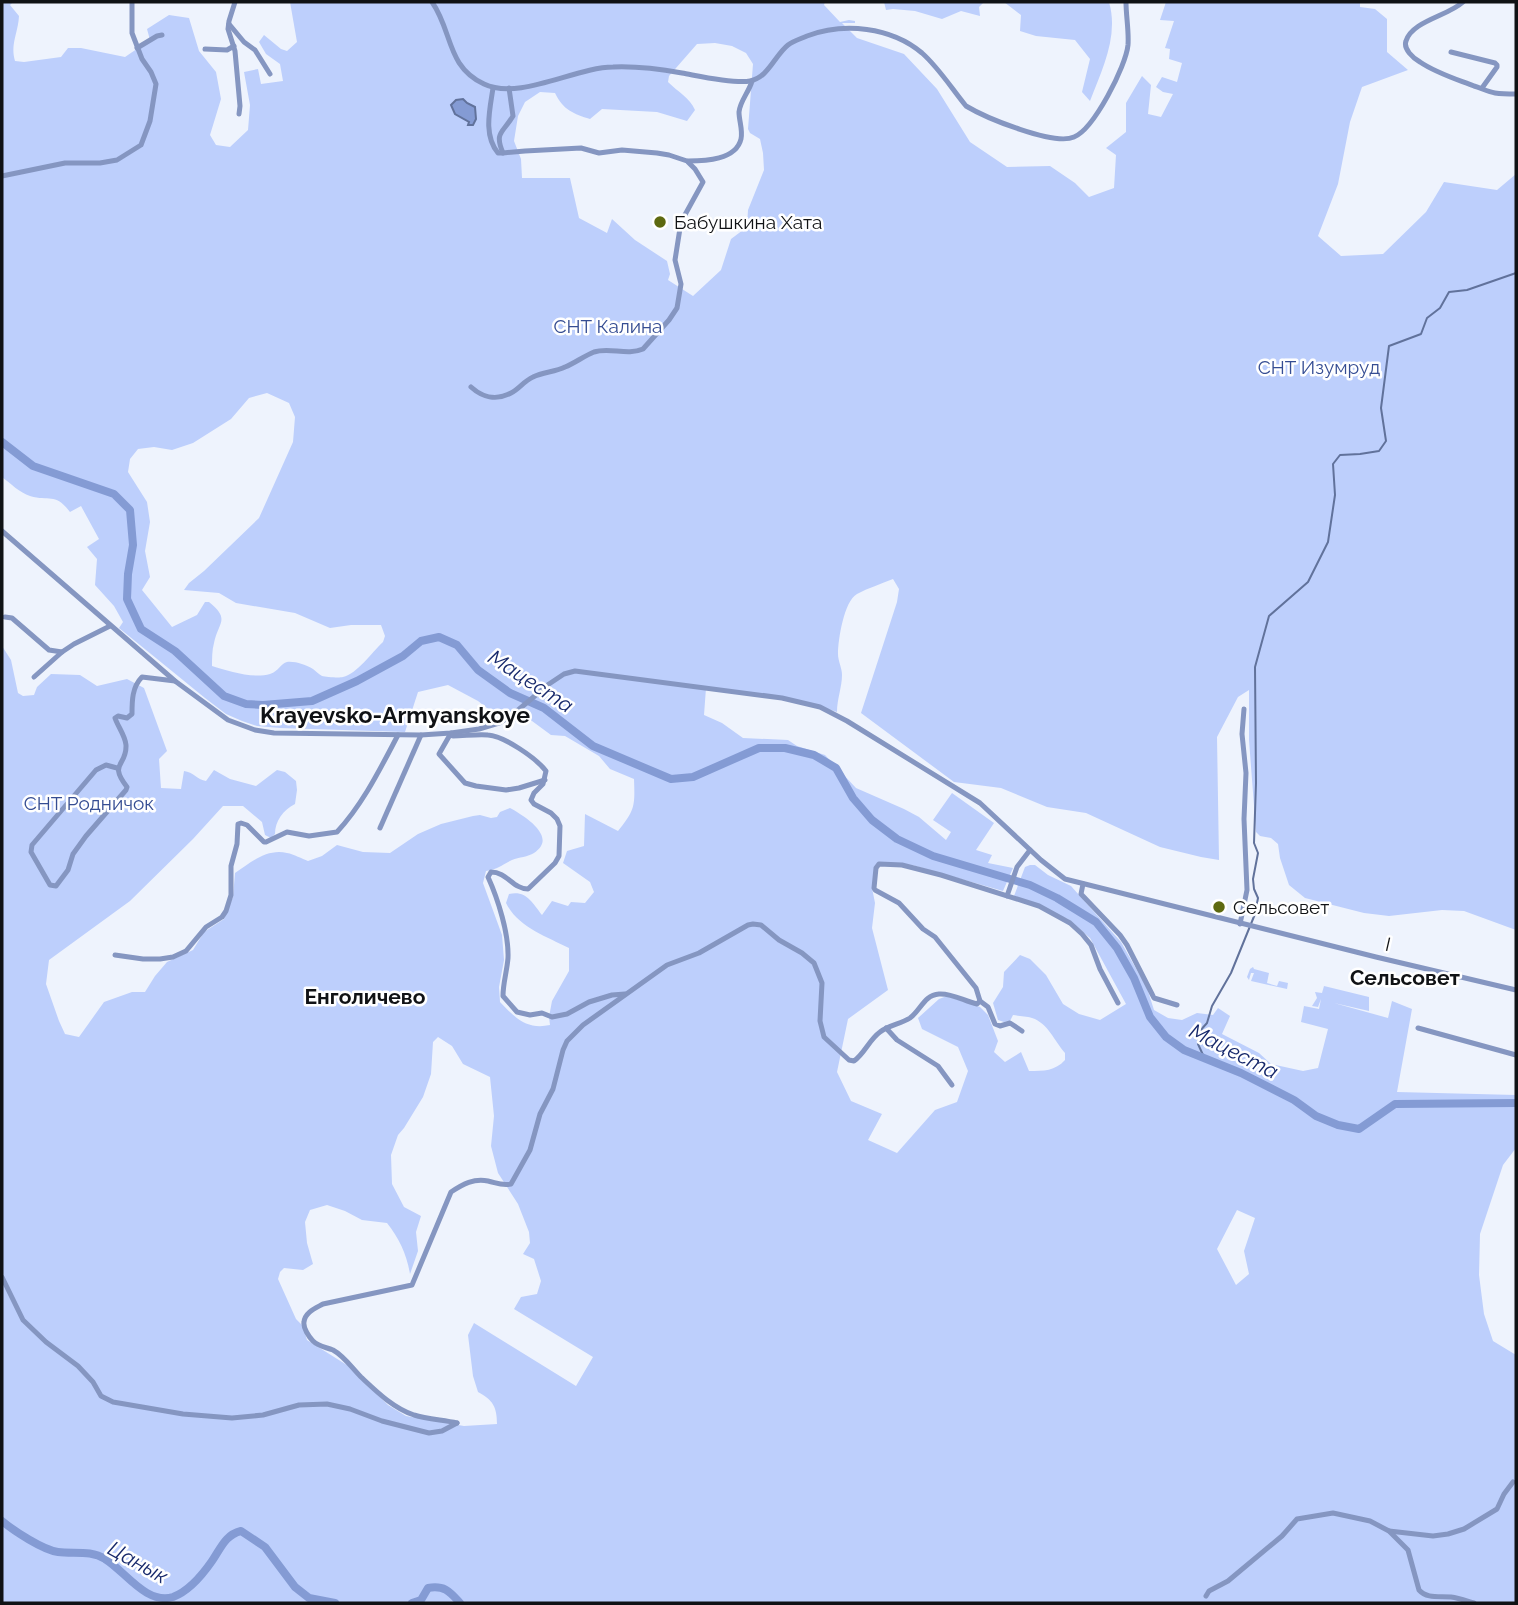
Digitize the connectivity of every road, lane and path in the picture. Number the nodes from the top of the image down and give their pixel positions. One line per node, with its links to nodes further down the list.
1 (132, 2): 9 (street)
2 (235, 2): 6 (street)
3 (432, 2): 14 (street)
4 (1126, 2): 13 (street)
5 (1463, 2): 16 (street)
6 (229, 23): 8 (street); 12 (street)
7 (162, 36): 9 (street)
8 (233, 46): 10 (street); 18 (street)
9 (138, 48): 23 (street)
10 (205, 49)
11 (1451, 52): 16 (street)
12 (270, 74)
13 (752, 81): 15 (street); 21 (street)
14 (493, 88): 15 (street); 19 (street)
15 (509, 88): 19 (street)
16 (1482, 88): 17 (street)
17 (1516, 94)
18 (239, 114)
19 (503, 153): 20 (street)
20 (687, 161): 21 (street); 22 (street)
21 (697, 161): 22 (street)
22 (695, 169): 24 (street)
23 (2, 176)
24 (471, 387)
25 (2, 531): 27 (street)
26 (5, 617): 28 (street)
27 (110, 626): 28 (street); 30 (street)
28 (62, 652): 29 (street)
29 (34, 677)
30 (174, 681): 32 (street); 35 (street)
31 (1244, 709): 41 (street)
32 (397, 735): 33 (street); 42 (street)
33 (421, 735): 34 (street); 37 (street)
34 (451, 735): 36 (street); 36 (street); 38 (street, I)
35 (117, 768): 35 (street)
36 (545, 779): 44 (street)
37 (380, 828)
38 (1030, 850): 39 (street, I); 40 (street)
39 (1083, 884): 41 (street, I); 47 (street)
40 (1007, 897): 45 (street); 46 (street)
41 (1242, 924): 43 (street, I)
42 (115, 955)
43 (1516, 989)
44 (628, 993): 48 (street); 53 (street)
45 (980, 1001): 48 (street); 50 (street)
46 (1118, 1003)
47 (1177, 1005)
48 (886, 1028): 52 (street)
49 (1418, 1028): 51 (street)
50 (1022, 1031)
51 (1516, 1055)
52 (952, 1085)
53 (2, 1277)
54 (1513, 1482): 55 (street)
55 (1389, 1531): 56 (street); 57 (street)
56 (1206, 1597)
57 (1474, 1603)

